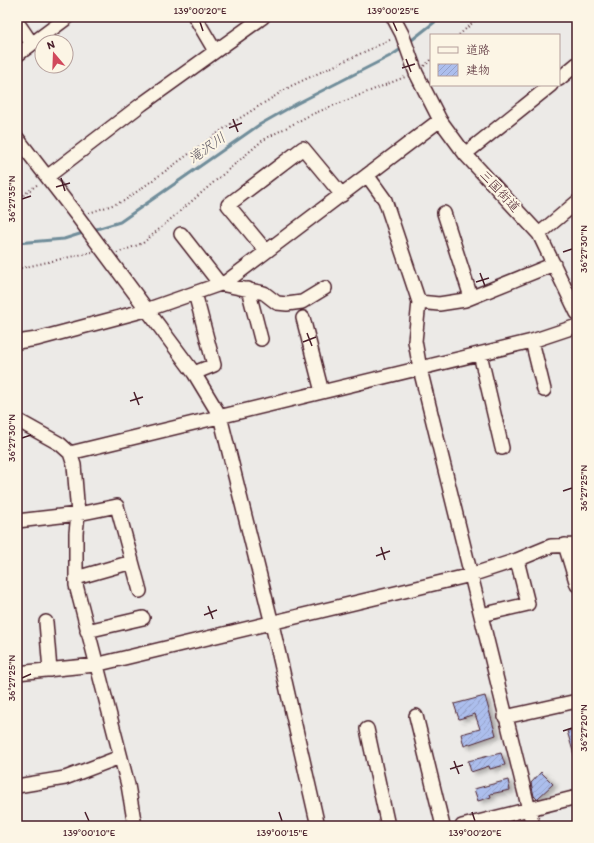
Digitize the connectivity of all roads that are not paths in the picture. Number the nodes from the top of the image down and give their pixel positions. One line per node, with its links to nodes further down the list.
1 (68, 17): 7 (street)
2 (195, 17): 8 (street)
3 (263, 17): 6 (street)
4 (393, 17): 13 (street, 三国街道)
5 (17, 22): 7 (street)
6 (246, 23): 8 (street)
7 (32, 44): 9 (street)
8 (215, 51): 17 (street)
9 (17, 55)
10 (577, 64): 11 (street)
11 (560, 78)
12 (550, 86): 15 (street)
13 (440, 120): 15 (street, 三国街道); 16 (street)
14 (17, 138): 17 (street)
15 (466, 154): 22 (street, 三国街道)
16 (367, 175): 18 (street); 30 (street)
17 (47, 177): 31 (street)
18 (342, 195): 23 (street); 23 (street)
19 (577, 202): 22 (street)
20 (444, 212): 29 (street)
21 (181, 234): 25 (street)
22 (539, 234): 24 (street, 三国街道)
23 (266, 251): 25 (street)
24 (554, 264): 29 (street); 32 (street, 三国街道)
25 (220, 284): 27 (street); 28 (street)
26 (324, 288): 27 (street)
27 (248, 290): 35 (street)
28 (195, 293): 31 (street); 40 (street)
29 (471, 297): 30 (street)
30 (419, 302): 39 (street)
31 (146, 310): 37 (street); 40 (street)
32 (576, 310)
33 (303, 318): 42 (street)
34 (577, 326): 36 (street)
35 (261, 339)
36 (532, 341): 38 (street); 41 (street)
37 (17, 342)
38 (480, 354): 39 (street); 45 (street)
39 (420, 369): 42 (street); 52 (street)
40 (194, 373): 43 (street)
41 (544, 390)
42 (322, 392): 43 (street)
43 (220, 416): 46 (street); 59 (street)
44 (17, 420): 46 (street)
45 (502, 448)
46 (70, 453): 47 (street)
47 (78, 514): 48 (street); 51 (street); 53 (street)
48 (17, 521)
49 (571, 545): 50 (street); 54 (street)
50 (517, 560): 52 (street); 56 (street)
51 (132, 562): 53 (street); 55 (street)
52 (471, 575): 56 (street); 59 (street)
53 (76, 578): 60 (street)
54 (577, 585)
55 (140, 591)
56 (481, 615): 66 (street)
57 (143, 618): 60 (street)
58 (46, 622): 62 (street)
59 (272, 624): 61 (street); 73 (street)
60 (87, 631): 61 (street)
61 (95, 666): 62 (street); 68 (street)
62 (50, 670): 63 (street)
63 (17, 673)
64 (577, 700): 66 (street)
65 (416, 716): 75 (street)
66 (505, 717): 71 (street)
67 (367, 729): 74 (street)
68 (120, 757): 69 (street); 72 (street)
69 (17, 786)
70 (577, 797): 71 (street)
71 (527, 810): 76 (street); 77 (street)
72 (135, 826)
73 (318, 826)
74 (388, 826)
75 (443, 826)
76 (462, 826)
77 (532, 826)

